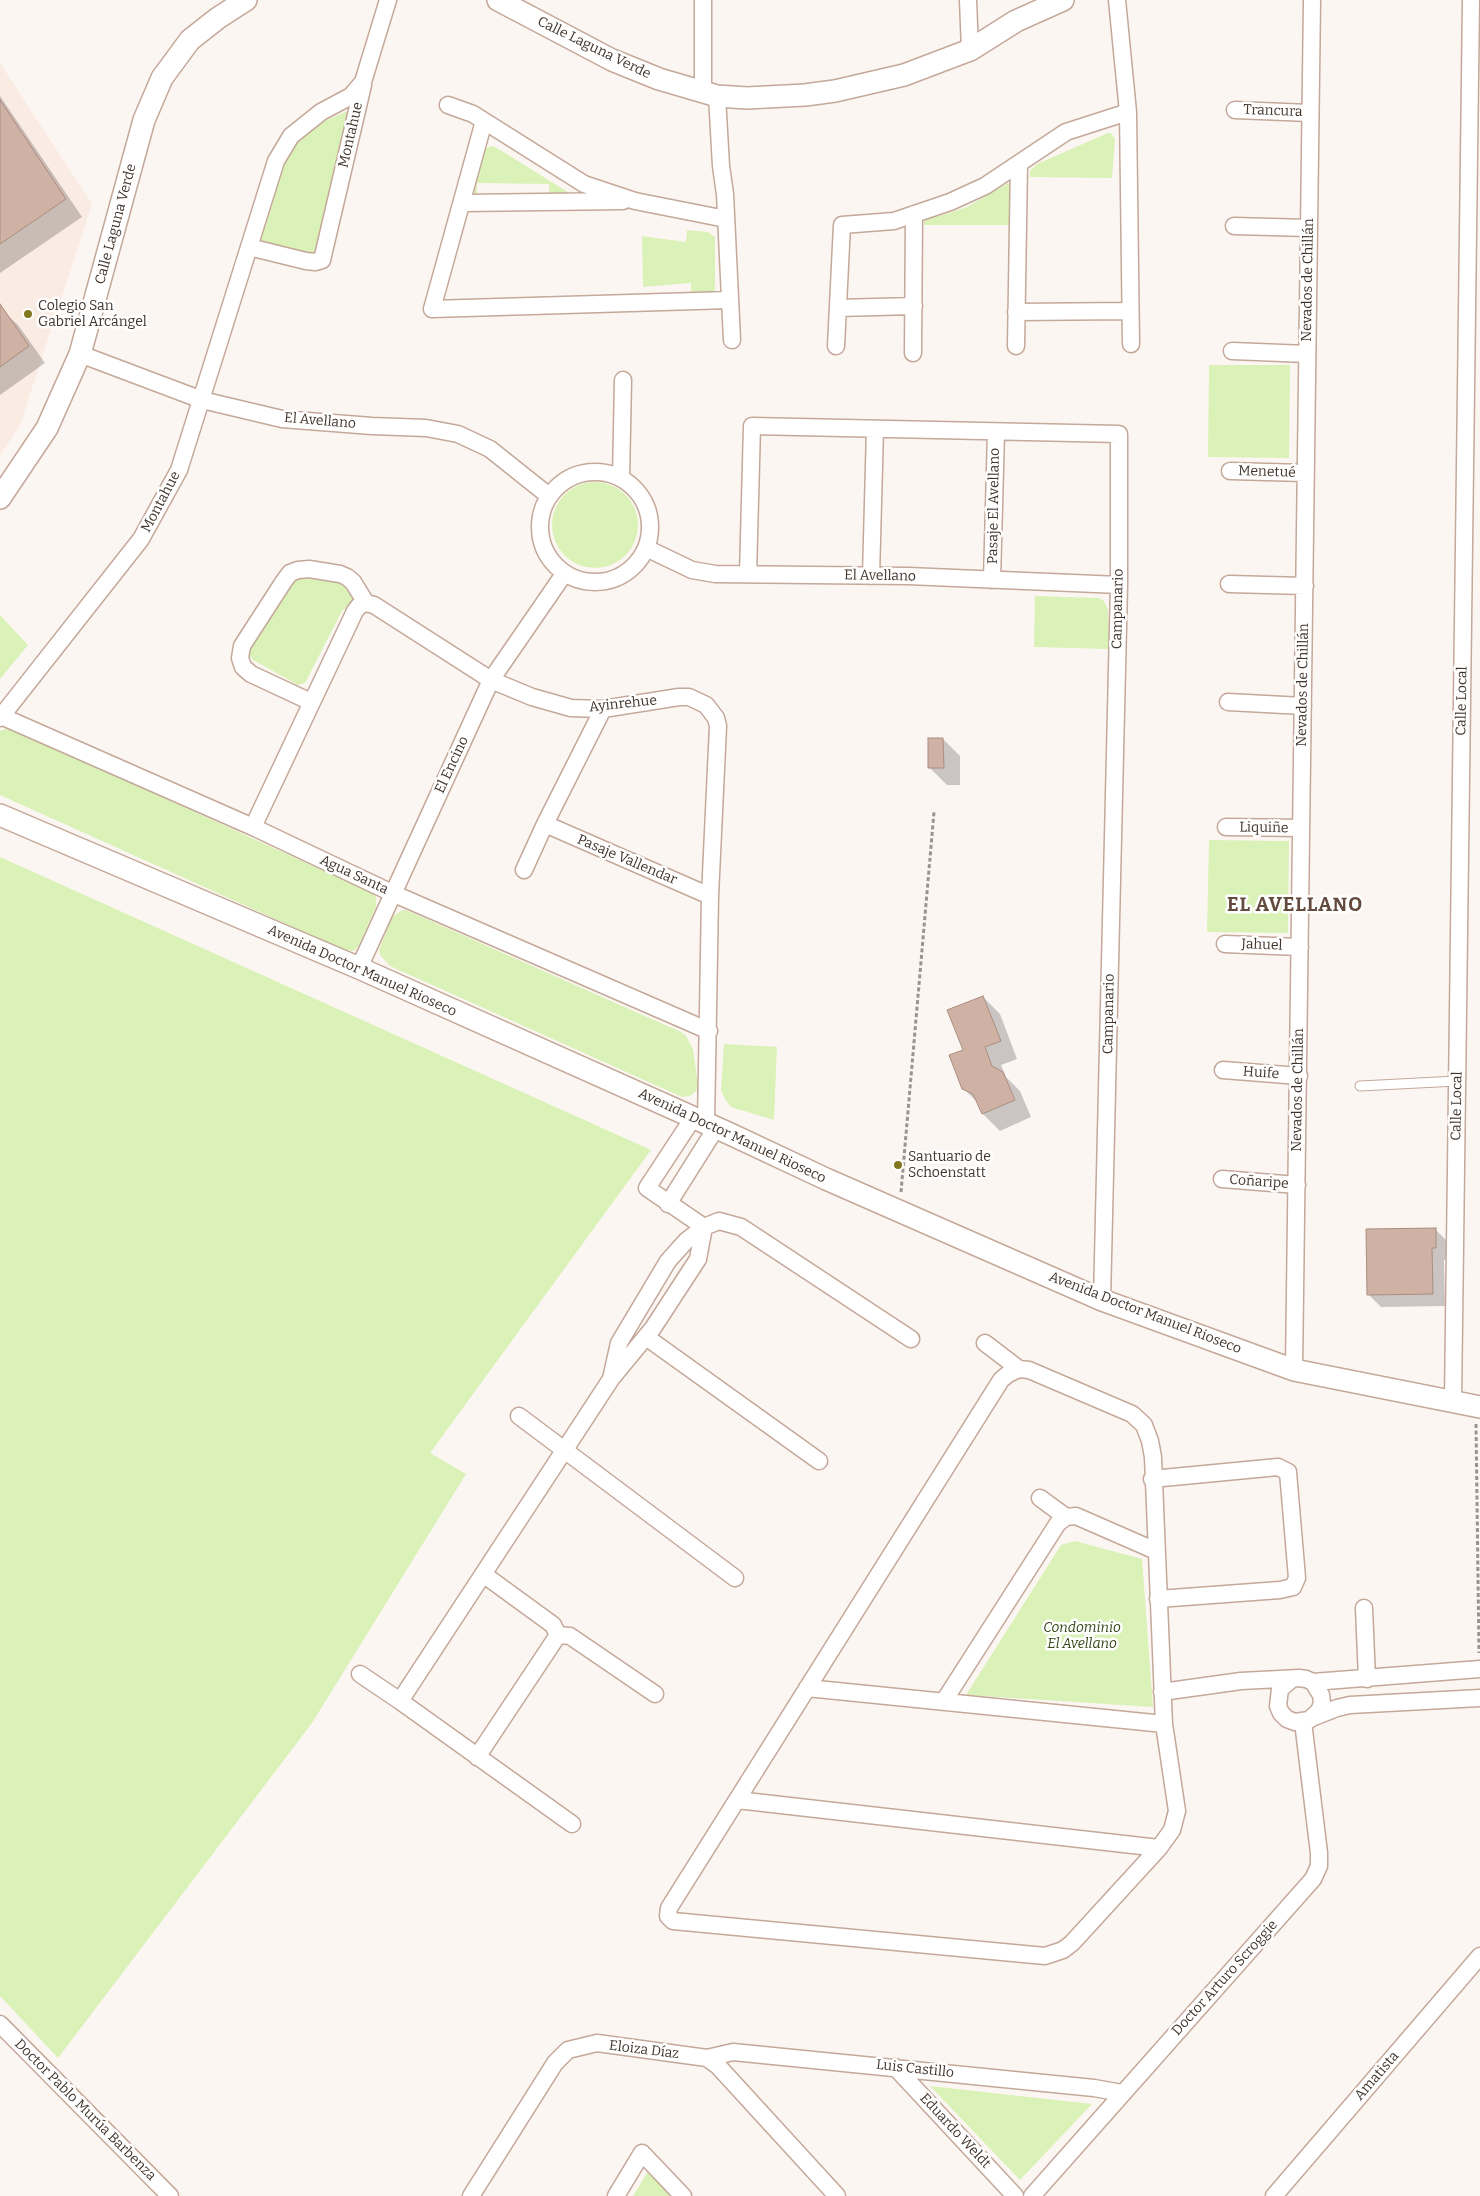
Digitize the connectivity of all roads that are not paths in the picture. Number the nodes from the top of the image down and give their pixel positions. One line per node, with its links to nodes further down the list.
1 (246, 0): 37 (street, Calle Laguna Verde)
2 (388, 0): 11 (street, Montahue)
3 (498, 0): 12 (street, Calle Laguna Verde)
4 (703, 0): 12 (street)
5 (968, 0): 10 (street)
6 (1063, 0): 10 (street, Calle Laguna Verde)
7 (1116, 0): 15 (street)
8 (1312, 0): 16 (street, Nevados de Chillán)
9 (1471, 0): 77 (street, Calle Local)
10 (970, 50): 12 (street, Calle Laguna Verde)
11 (363, 82): 25 (street, Montahue); 25 (street, Montahue)
12 (710, 94): 22 (street)
13 (448, 105): 17 (street)
14 (1235, 110): 16 (street, Trancura)
15 (1128, 112): 18 (street); 29 (street)
16 (1310, 112): 24 (street, Nevados de Chillán)
17 (484, 121): 19 (street); 20 (street)
18 (1018, 164): 21 (street); 30 (street)
19 (635, 201): 20 (street); 22 (street)
20 (463, 203): 26 (street)
21 (914, 214): 27 (street); 28 (street)
22 (726, 219): 26 (street)
23 (1234, 226): 24 (street)
24 (1309, 228): 38 (street, Nevados de Chillán)
25 (249, 247): 40 (street, Montahue)
26 (729, 300): 31 (street)
27 (914, 306): 28 (street); 36 (street)
28 (838, 308): 33 (street)
29 (1130, 311): 30 (street); 32 (street)
30 (1016, 312): 34 (street)
31 (732, 340)
32 (1131, 344)
33 (836, 346)
34 (1016, 346)
35 (1232, 351): 38 (street)
36 (913, 353)
37 (80, 354): 40 (street, El Avellano); 47 (street, Calle Laguna Verde)
38 (1308, 354): 44 (street, Nevados de Chillán)
39 (623, 380): 45 (street)
40 (202, 400): 46 (street, El Avellano); 62 (street, Montahue)
41 (875, 429): 42 (street, Campanario); 50 (street, Campanario); 51 (street)
42 (996, 432): 52 (street, Pasaje El Avellano); 54 (street, Campanario)
43 (1230, 471): 44 (street, Menetué)
44 (1305, 473): 55 (street, Nevados de Chillán)
45 (621, 478): 46 (street); 48 (street)
46 (549, 496): 49 (street)
47 (0, 498)
48 (646, 548): 49 (street); 50 (street, El Avellano)
49 (564, 574): 57 (street, El Encino)
50 (748, 574): 51 (street, El Avellano)
51 (871, 576): 52 (street, El Avellano)
52 (992, 580): 54 (street, El Avellano)
53 (1229, 584): 55 (street)
54 (1119, 586): 84 (street, Campanario)
55 (1305, 586): 60 (street, Nevados de Chillán)
56 (366, 603): 57 (street, Ayinrehue); 58 (street); 58 (street)
57 (491, 680): 61 (street, Ayinrehue); 69 (street, El Encino)
58 (311, 702): 65 (street)
59 (1228, 702): 60 (street)
60 (1303, 706): 67 (street, Nevados de Chillán)
61 (602, 709): 64 (street); 70 (street, Ayinrehue)
62 (1, 717): 65 (street, Agua Santa)
63 (0, 815): 73 (street, Avenida Doctor Manuel Rioseco)
64 (545, 824): 68 (street); 70 (street, Pasaje Vallendar)
65 (254, 827): 69 (street, Agua Santa)
66 (1226, 827): 67 (street, Liquiñe)
67 (1302, 828): 72 (street, Nevados de Chillán)
68 (524, 870)
69 (392, 892): 73 (street, El Encino); 74 (street, Agua Santa)
70 (710, 896): 74 (street, Ayinrehue)
71 (1224, 944): 72 (street, Jahuel)
72 (1300, 947): 76 (street, Nevados de Chillán)
73 (358, 968): 79 (street, Avenida Doctor Manuel Rioseco)
74 (709, 1031): 79 (street, Ayinrehue)
75 (1223, 1070): 76 (street, Huife)
76 (1298, 1076): 81 (street, Nevados de Chillán)
77 (1457, 1081): 78 (lane); 91 (street, Calle Local)
78 (1360, 1086)
79 (705, 1123): 82 (street); 82 (street); 84 (street, Avenida Doctor Manuel Rioseco)
80 (1222, 1179): 81 (street, Coñaripe)
81 (1297, 1185): 89 (street, Nevados de Chillán)
82 (668, 1204): 83 (street)
83 (704, 1227): 85 (street); 86 (street); 90 (street)
84 (1102, 1300): 89 (street, Avenida Doctor Manuel Rioseco)
85 (646, 1337): 90 (street); 95 (street)
86 (911, 1339)
87 (984, 1343): 88 (street)
88 (1019, 1370): 96 (street); 111 (street)
89 (1294, 1370): 91 (street, Avenida Doctor Manuel Rioseco)
90 (611, 1379): 94 (street)
91 (1454, 1402): 92 (street, Avenida Doctor Manuel Rioseco)
92 (1480, 1407)
93 (519, 1416): 94 (street)
94 (564, 1450): 100 (street); 101 (street)
95 (820, 1461)
96 (1152, 1479): 99 (street); 102 (street)
97 (1040, 1498): 98 (street)
98 (1066, 1517): 99 (street); 116 (street)
99 (1156, 1551): 102 (street)
100 (483, 1574): 104 (street); 115 (street)
101 (735, 1578)
102 (1158, 1599): 112 (street)
103 (1364, 1608): 108 (street)
104 (558, 1635): 113 (street); 120 (street)
105 (1480, 1669): 108 (street)
106 (360, 1674): 115 (street)
107 (1292, 1679): 109 (street); 110 (street); 117 (street)
108 (1366, 1679): 110 (street)
109 (1241, 1681): 112 (street); 117 (street)
110 (1312, 1682): 118 (street, Doctor Arturo Scroggie)
111 (808, 1688): 116 (street); 121 (street)
112 (1162, 1692): 119 (street)
113 (655, 1694)
114 (1480, 1698): 118 (street)
115 (400, 1701): 120 (street)
116 (944, 1701): 119 (street)
117 (1278, 1706): 118 (street)
118 (1308, 1720): 128 (street, Doctor Arturo Scroggie)
119 (1164, 1724): 123 (street)
120 (477, 1757): 122 (street)
121 (737, 1800): 123 (street); 123 (street)
122 (572, 1824)
123 (1158, 1848)
124 (1480, 1956): 136 (street, Amatista)
125 (0, 2024): 129 (street, Doctor Pablo Murúa Barbenza)
126 (707, 2058): 127 (street, Luis Castillo); 130 (street, Eloiza Díaz); 133 (street)
127 (895, 2067): 128 (street, Luis Castillo); 134 (street, Eduardo Weldt)
128 (1122, 2093): 135 (street, Doctor Arturo Scroggie)
129 (170, 2196)
130 (471, 2196)
131 (616, 2196): 132 (street)
132 (683, 2196)
133 (837, 2196)
134 (1015, 2196)
135 (1032, 2196)
136 (1274, 2196)

